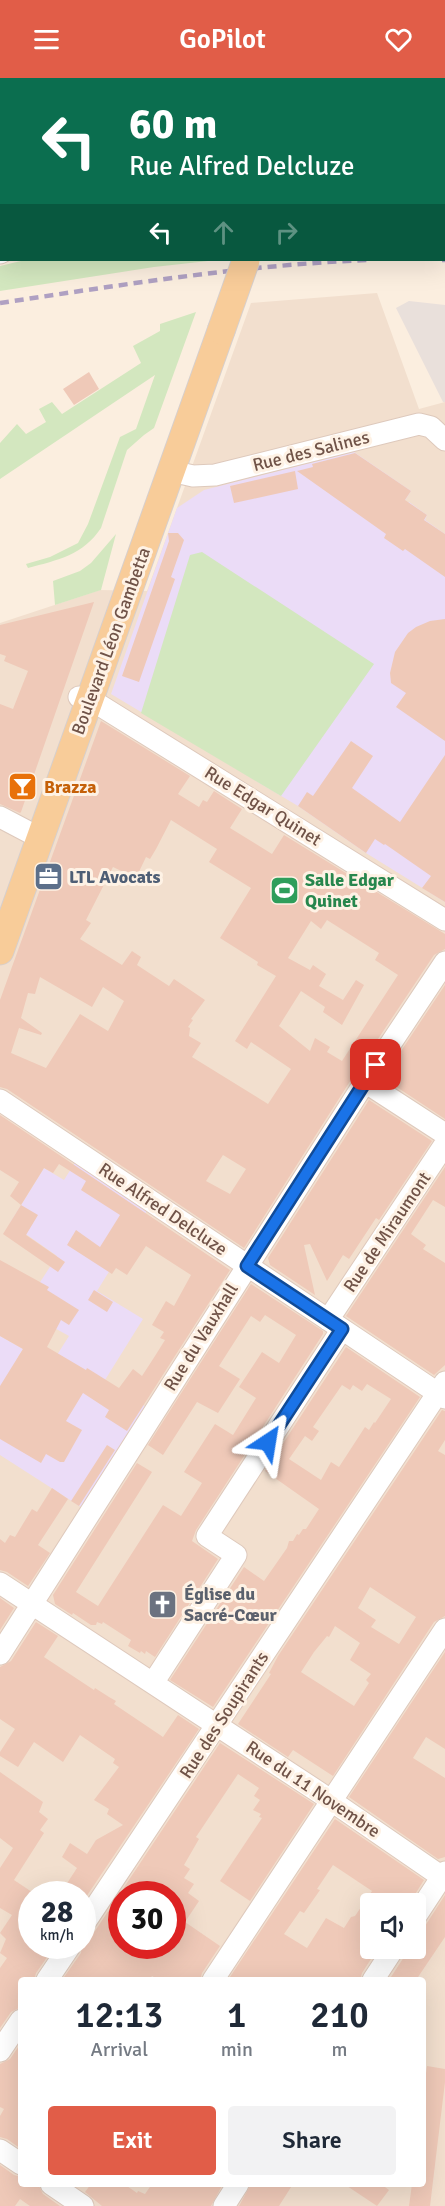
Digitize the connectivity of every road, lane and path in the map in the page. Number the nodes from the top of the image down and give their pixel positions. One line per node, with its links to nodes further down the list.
1 (230, 261): 3 (main road)
2 (246, 261): 3 (main road, bridge)
3 (213, 330): 5 (main road, Boulevard Léon Gambetta); 6 (main road, Boulevard Léon Gambetta)
4 (445, 440): 5 (street, Rue des Salines)
5 (171, 471): 6 (main road, Boulevard Léon Gambetta)
6 (84, 699): 8 (main road, Boulevard Léon Gambetta); 9 (street, Rue Edgar Quinet)
7 (0, 818): 8 (street)
8 (36, 836): 10 (main road, Boulevard Léon Gambetta); 11 (main road, Boulevard Léon Gambetta)
9 (445, 920)
10 (0, 921)
11 (0, 951)
12 (445, 962): 13 (street, Rue du Vauxhall)
13 (365, 1082): 15 (street); 17 (street, Rue du Vauxhall)
14 (0, 1100): 17 (street, Rue Alfred Delcluze)
15 (445, 1134)
16 (445, 1144): 18 (street, Rue de Miraumont)
17 (247, 1266): 18 (street, Rue Alfred Delcluze); 21 (street, Rue du Vauxhall)
18 (335, 1324): 19 (street, Rue Alfred Delcluze); 24 (street, Rue de Miraumont)
19 (443, 1391): 25 (street, Rue des Soupirants)
20 (0, 1582): 21 (street, Rue du 11 Novembre)
21 (31, 1603): 23 (street, Rue du Vauxhall); 24 (street, Rue du 11 Novembre)
22 (445, 1629): 26 (street)
23 (0, 1654)
24 (153, 1683): 25 (street, Rue du 11 Novembre)
25 (217, 1725): 26 (street, Rue du 11 Novembre); 29 (street, Rue des Soupirants)
26 (331, 1801): 27 (street, Rue du 11 Novembre); 33 (street)
27 (444, 1876): 28 (street)
28 (426, 1902)
29 (96, 1906)
30 (61, 1959): 32 (street)
31 (387, 1959): 34 (street)
32 (49, 1977)
33 (215, 1977)
34 (375, 1977)
35 (18, 2024): 36 (street)
36 (0, 2051)
37 (0, 2150): 38 (street)
38 (18, 2162)
39 (58, 2187): 41 (street)
40 (236, 2187): 42 (street)
41 (78, 2196)
42 (224, 2206)

